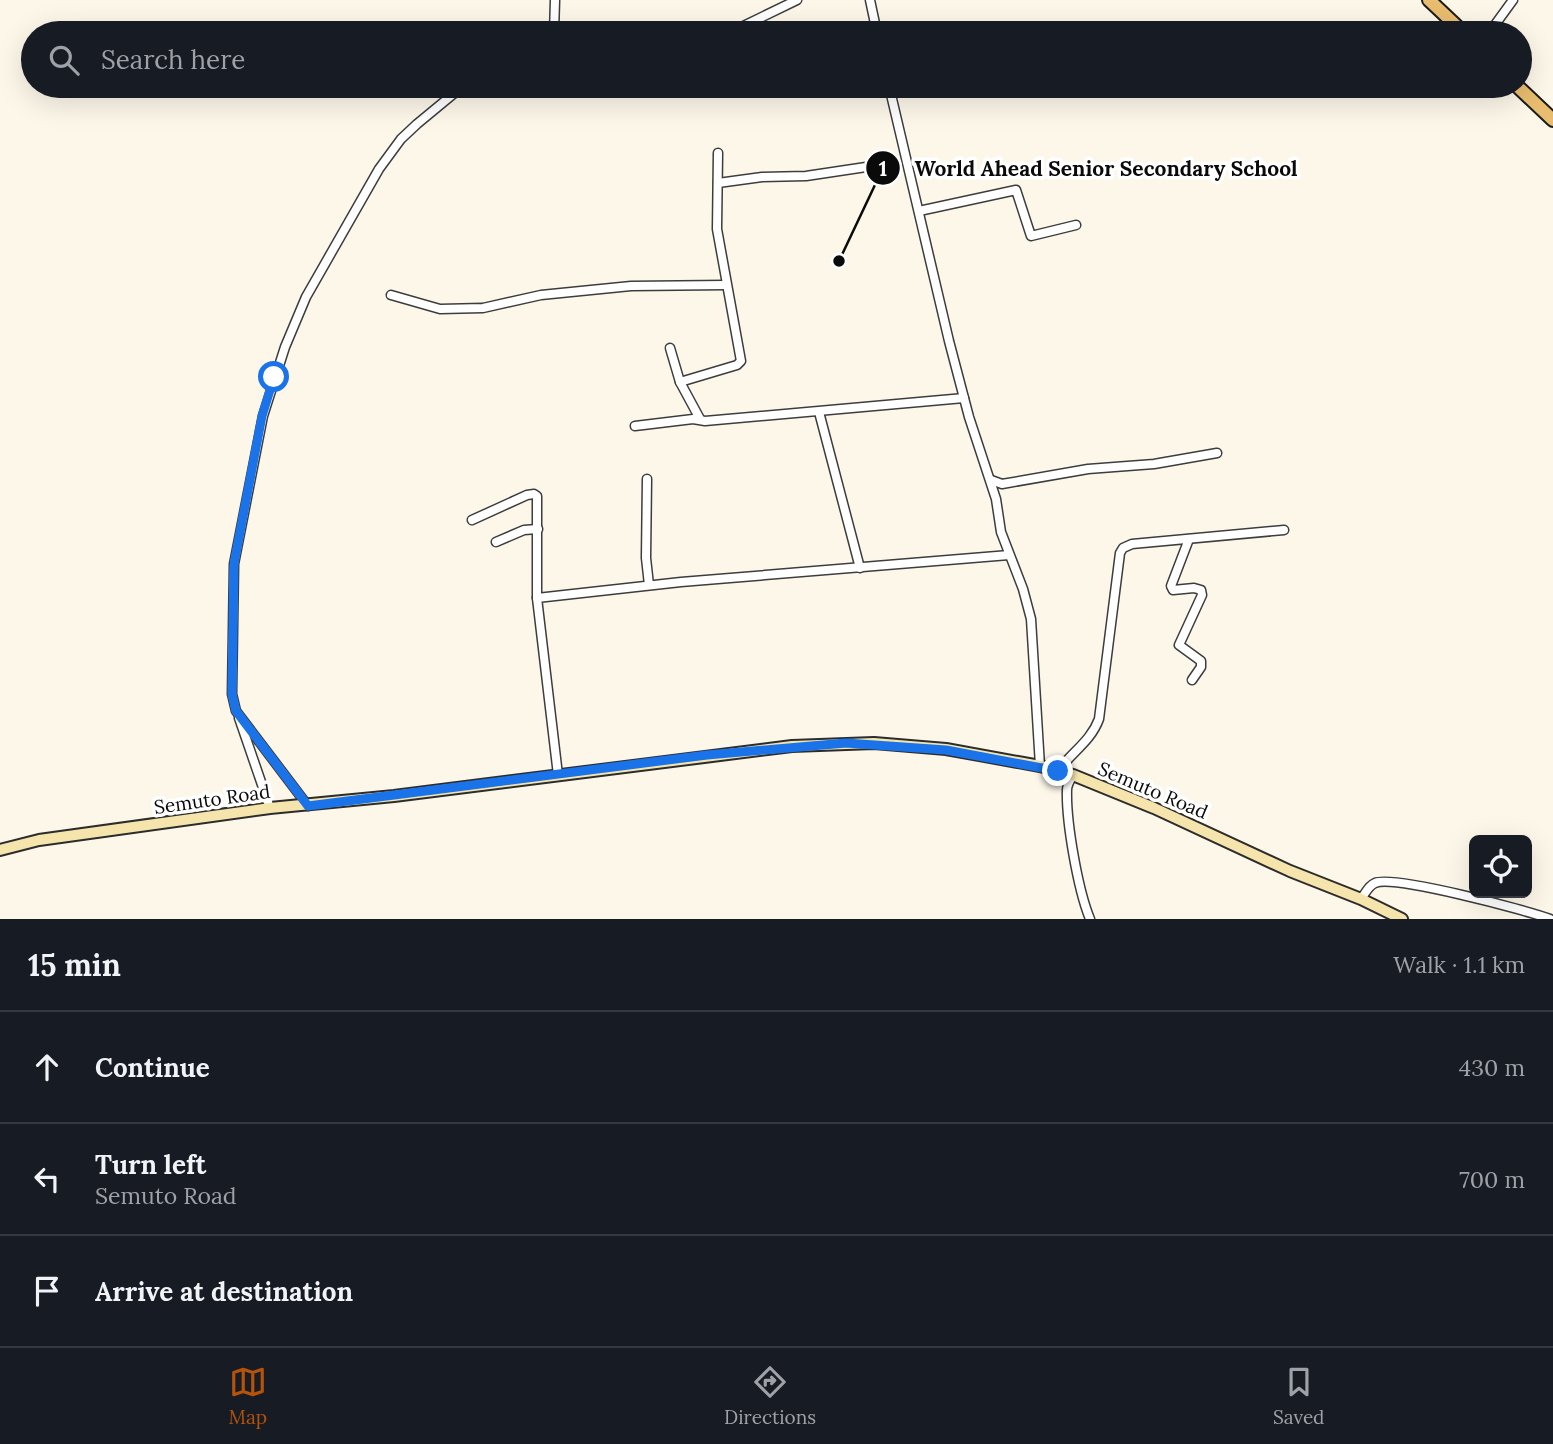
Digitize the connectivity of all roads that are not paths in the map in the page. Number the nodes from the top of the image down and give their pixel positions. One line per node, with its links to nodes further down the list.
1 (555, 0): 6 (street)
2 (797, 0): 7 (street)
3 (870, 0): 8 (street)
4 (1429, 0): 9 (main road)
5 (1513, 0): 10 (street)
6 (554, 21)
7 (754, 21)
8 (874, 21)
9 (1451, 21)
10 (1498, 21)
11 (448, 98): 41 (street)
12 (893, 98): 18 (street)
13 (1530, 98): 14 (main road)
14 (1553, 120)
15 (718, 153): 17 (street)
16 (866, 167): 17 (street)
17 (718, 183): 20 (street)
18 (919, 211): 19 (street); 24 (street)
19 (1076, 225)
20 (726, 285): 21 (street); 23 (street)
21 (391, 295)
22 (670, 348): 23 (street)
23 (680, 382): 26 (street)
24 (964, 398): 25 (street); 30 (street)
25 (819, 412): 26 (street); 37 (street)
26 (700, 419): 27 (street)
27 (635, 426)
28 (1217, 453): 30 (street)
29 (647, 479): 38 (street)
30 (991, 480): 36 (street)
31 (472, 520): 32 (street)
32 (538, 529): 35 (street); 39 (street)
33 (1284, 530): 34 (street)
34 (1189, 539): 40 (street); 43 (street)
35 (496, 542)
36 (1009, 555): 37 (street); 42 (street)
37 (860, 568): 38 (street)
38 (649, 586): 39 (street)
39 (537, 598): 44 (street)
40 (1192, 680)
41 (236, 711): 46 (street); 47 (street)
42 (1040, 766): 43 (main road, Semuto Road); 44 (main road, Semuto Road)
43 (1058, 771): 45 (main road, Semuto Road)
44 (558, 775): 46 (main road, Semuto Road)
45 (1073, 775): 49 (main road, Semuto Road); 50 (street)
46 (308, 806): 47 (main road, Semuto Road)
47 (270, 808): 48 (main road, Semuto Road)
48 (0, 850)
49 (1361, 899): 51 (main road, Semuto Road); 52 (street)
50 (1090, 919)
51 (1402, 919)
52 (1550, 919)

